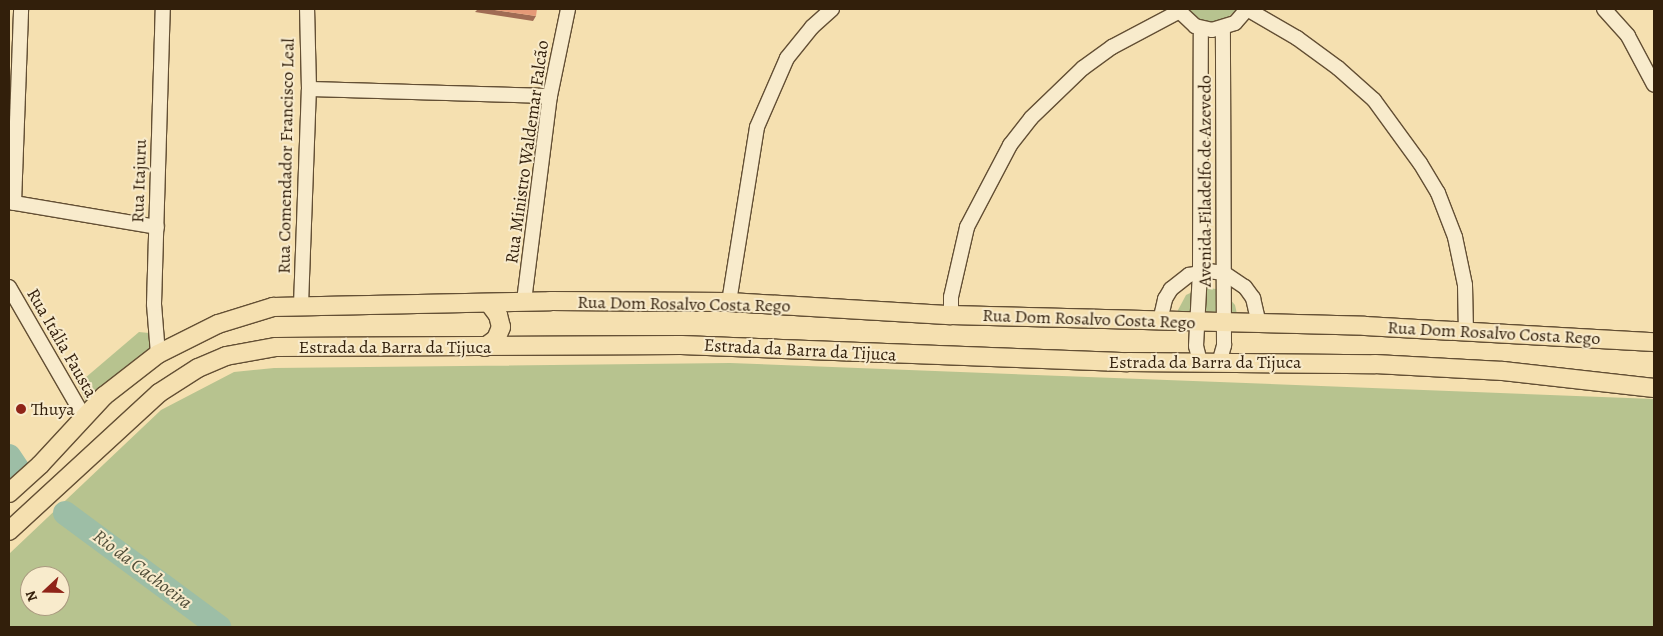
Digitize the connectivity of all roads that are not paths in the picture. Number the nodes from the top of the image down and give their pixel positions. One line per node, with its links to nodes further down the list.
1 (21, 9): 14 (street)
2 (163, 9): 15 (street, Rua Itajuru)
3 (307, 9): 12 (street, Rua Comendador Francisco Leal)
4 (568, 9): 13 (street, Rua Ministro Waldemar Falcão)
5 (832, 9): 20 (street)
6 (1247, 9): 10 (street); 28 (street)
7 (1604, 9): 11 (street)
8 (1178, 10): 9 (street); 23 (street)
9 (1201, 28): 10 (street); 16 (street, Avenida Filadelfo de Azevedo)
10 (1223, 28): 17 (street, Avenida Filadelfo de Azevedo)
11 (1654, 85)
12 (309, 89): 13 (street); 22 (street, Rua Comendador Francisco Leal)
13 (550, 96): 19 (street, Rua Ministro Waldemar Falcão)
14 (11, 203): 15 (street)
15 (157, 228): 31 (street, Rua Itajuru)
16 (1200, 272): 17 (street); 24 (street); 25 (street, Avenida Filadelfo de Azevedo)
17 (1224, 273): 26 (street, Avenida Filadelfo de Azevedo); 27 (street)
18 (9, 287): 35 (street, Rua Itália Fausta)
19 (524, 301): 20 (main road, Rua Dom Rosalvo Costa Rego); 21 (main road)
20 (729, 302): 23 (main road, Rua Dom Rosalvo Costa Rego)
21 (489, 303): 22 (main road); 30 (main road)
22 (302, 305): 31 (main road)
23 (951, 314): 24 (main road, Rua Dom Rosalvo Costa Rego)
24 (1160, 321): 25 (main road, Rua Dom Rosalvo Costa Rego)
25 (1198, 322): 26 (main road, Rua Dom Rosalvo Costa Rego); 32 (street, Avenida Filadelfo de Azevedo)
26 (1224, 323): 27 (main road, Rua Dom Rosalvo Costa Rego); 33 (street, Avenida Filadelfo de Azevedo)
27 (1259, 324): 28 (main road, Rua Dom Rosalvo Costa Rego)
28 (1466, 331): 29 (main road, Rua Dom Rosalvo Costa Rego)
29 (1654, 342)
30 (485, 347): 32 (main road, Estrada da Barra da Tijuca); 37 (main road, Estrada da Barra da Tijuca)
31 (158, 354): 35 (main road)
32 (1200, 362): 33 (main road, Estrada da Barra da Tijuca)
33 (1219, 363): 34 (main road, Estrada da Barra da Tijuca)
34 (1654, 388)
35 (84, 417): 36 (main road)
36 (9, 493)
37 (9, 531)

